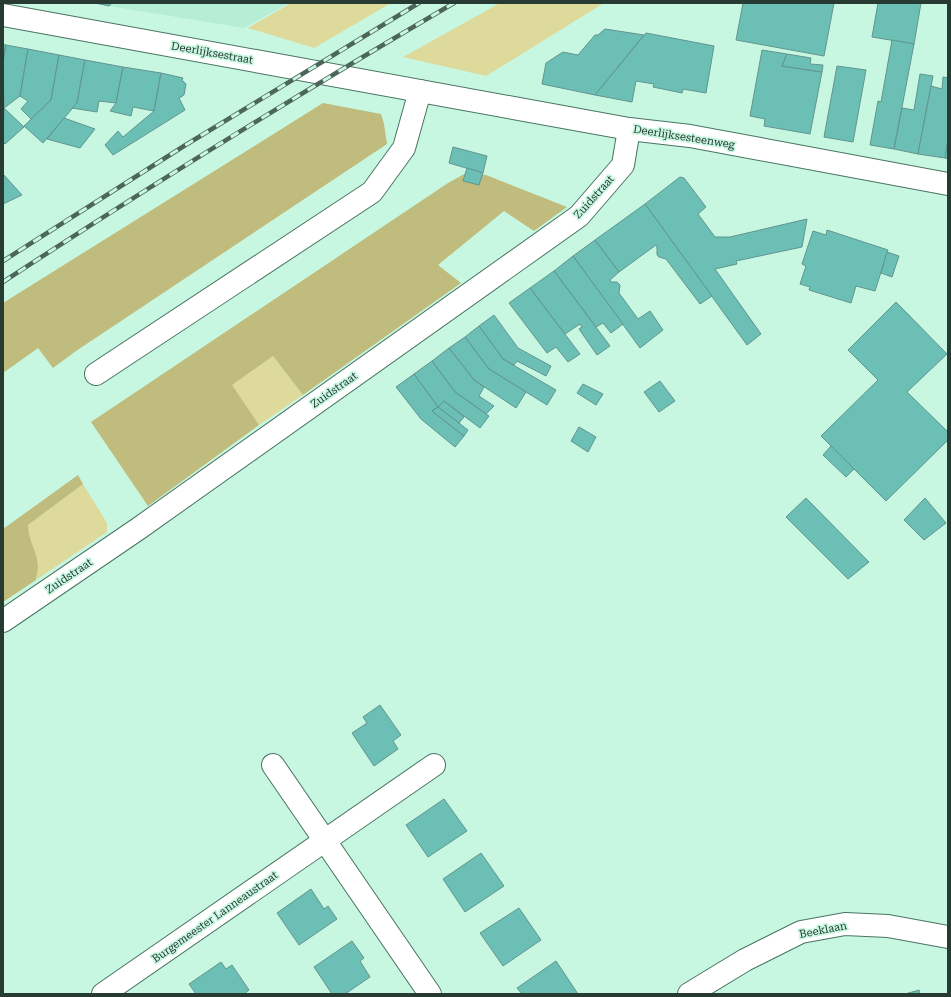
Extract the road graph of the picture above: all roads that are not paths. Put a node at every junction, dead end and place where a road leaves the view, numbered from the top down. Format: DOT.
graph roads {
  1 [pos="3,15"];
  2 [pos="420,91"];
  3 [pos="629,129"];
  4 [pos="948,184"];
  5 [pos="96,374"];
  6 [pos="3,621"];
  7 [pos="273,765"];
  8 [pos="434,765"];
  9 [pos="325,841"];
  10 [pos="948,937"];
  11 [pos="104,994"];
  12 [pos="430,994"];
  13 [pos="689,994"];
  1 -- 2 [label="street, Deerlijksestraat"];
  2 -- 3 [label="street, Deerlijksesteenweg"];
  2 -- 5 [label="street"];
  3 -- 4 [label="street, Deerlijksesteenweg"];
  3 -- 6 [label="street, Zuidstraat"];
  7 -- 9 [label="street"];
  8 -- 9 [label="street, Burgemeester Lanneaustraat"];
  9 -- 11 [label="street, Burgemeester Lanneaustraat"];
  9 -- 12 [label="street"];
  10 -- 13 [label="street, Beeklaan"];
}
